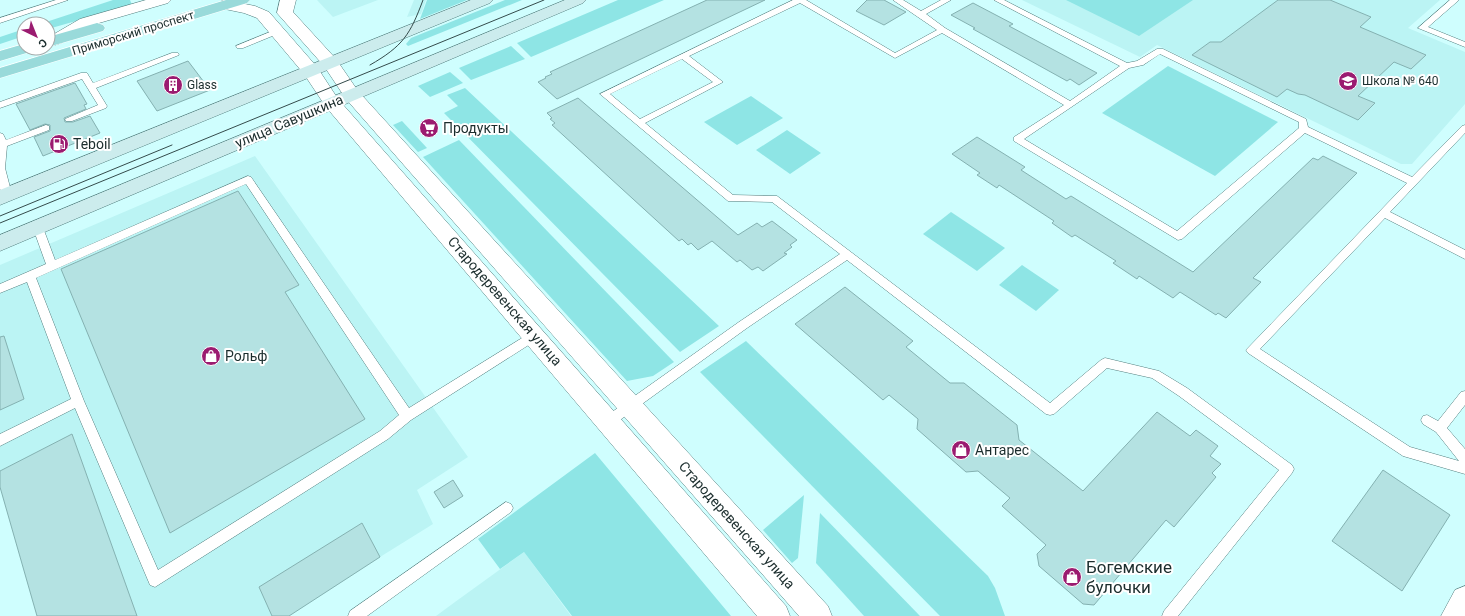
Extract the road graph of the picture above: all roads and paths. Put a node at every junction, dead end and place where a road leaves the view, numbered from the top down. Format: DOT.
graph roads {
  1 [pos="64,0"];
  2 [pos="163,0"];
  3 [pos="192,0"];
  4 [pos="242,0"];
  5 [pos="288,0"];
  6 [pos="485,0"];
  7 [pos="578,0"];
  8 [pos="800,0"];
  9 [pos="897,0"];
  10 [pos="947,0"];
  11 [pos="998,0"];
  12 [pos="1455,0"];
  13 [pos="224,5"];
  14 [pos="921,14"];
  15 [pos="0,21"];
  16 [pos="942,30"];
  17 [pos="278,32"];
  18 [pos="56,38"];
  19 [pos="56,40"];
  20 [pos="1465,45"];
  21 [pos="240,46"];
  22 [pos="16,51"];
  23 [pos="175,55"];
  24 [pos="0,56"];
  25 [pos="683,56"];
  26 [pos="330,63"];
  27 [pos="25,65"];
  28 [pos="1126,66"];
  29 [pos="311,71"];
  30 [pos="0,73"];
  31 [pos="0,79"];
  32 [pos="91,87"];
  33 [pos="352,95"];
  34 [pos="332,103"];
  35 [pos="0,105"];
  36 [pos="1070,105"];
  37 [pos="69,119"];
  38 [pos="639,123"];
  39 [pos="46,128"];
  40 [pos="1465,128"];
  41 [pos="1304,129"];
  42 [pos="2,140"];
  43 [pos="1414,182"];
  44 [pos="3,196"];
  45 [pos="1384,213"];
  46 [pos="38,228"];
  47 [pos="0,243"];
  48 [pos="848,254"];
  49 [pos="1465,255"];
  50 [pos="52,266"];
  51 [pos="30,276"];
  52 [pos="0,289"];
  53 [pos="534,336"];
  54 [pos="1465,396"];
  55 [pos="78,400"];
  56 [pos="619,414"];
  57 [pos="407,416"];
  58 [pos="1427,420"];
  59 [pos="1440,428"];
  60 [pos="0,440"];
  61 [pos="1465,458"];
  62 [pos="1465,468"];
  63 [pos="506,508"];
  64 [pos="1465,600"];
  65 [pos="355,616"];
  66 [pos="776,616"];
  67 [pos="818,616"];
  68 [pos="1169,616"];
  69 [pos="1455,616"];
  1 -- 15 [label="lane"];
  2 -- 18 [label="street"];
  3 -- 19 [label="main road, Приморский проспект"];
  4 -- 13 [label="main road, Приморский проспект"];
  5 -- 26 [label="street, Стародеревенская улица"];
  6 -- 26 [label="main road"];
  7 -- 33 [label="main road, улица Савушкина"];
  8 -- 16 [label="lane"];
  8 -- 25 [label="lane"];
  9 -- 14 [label="lane"];
  10 -- 14 [label="lane"];
  11 -- 28 [label="lane"];
  12 -- 20 [label="lane"];
  13 -- 17 [label="street, Стародеревенская улица"];
  13 -- 27 [label="main road, Приморский проспект"];
  14 -- 16 [label="lane"];
  16 -- 36 [label="lane"];
  17 -- 21 [label="lane"];
  17 -- 29 [label="street, Стародеревенская улица"];
  22 -- 24 [label="main road"];
  23 -- 32 [label="lane"];
  25 -- 38 [label="lane"];
  25 -- 38 [label="lane"];
  26 -- 29 [label="main road"];
  26 -- 33 [label="street, Стародеревенская улица"];
  27 -- 30 [label="main road, Приморский проспект"];
  27 -- 31 [label="lane"];
  28 -- 36 [label="lane"];
  28 -- 41 [label="lane"];
  29 -- 34 [label="street, Стародеревенская улица"];
  29 -- 44 [label="main road"];
  32 -- 35 [label="lane"];
  32 -- 37 [label="lane"];
  33 -- 34 [label="main road, улица Савушкина"];
  33 -- 56 [label="street, Стародеревенская улица"];
  34 -- 46 [label="main road, улица Савушкина"];
  34 -- 53 [label="street, Стародеревенская улица"];
  36 -- 41 [label="lane"];
  38 -- 48 [label="lane"];
  39 -- 42 [label="lane"];
  40 -- 43 [label="lane"];
  41 -- 43 [label="lane"];
  42 -- 44 [label="lane"];
  43 -- 45 [label="lane"];
  45 -- 49 [label="lane"];
  45 -- 62 [label="lane"];
  46 -- 47 [label="main road, улица Савушкина"];
  46 -- 50 [label="lane"];
  48 -- 56 [label="lane"];
  48 -- 68 [label="lane"];
  50 -- 51 [label="lane"];
  50 -- 57 [label="lane"];
  51 -- 52 [label="lane"];
  51 -- 55 [label="lane"];
  53 -- 56 [label="street, Стародеревенская улица"];
  53 -- 57 [label="lane"];
  54 -- 59 [label="lane"];
  55 -- 57 [label="lane"];
  55 -- 60 [label="lane"];
  56 -- 66 [label="street, Стародеревенская улица"];
  56 -- 67 [label="street, Стародеревенская улица"];
  58 -- 59 [label="lane"];
  59 -- 61 [label="lane"];
  63 -- 65 [label="lane"];
  64 -- 69 [label="street"];
}
